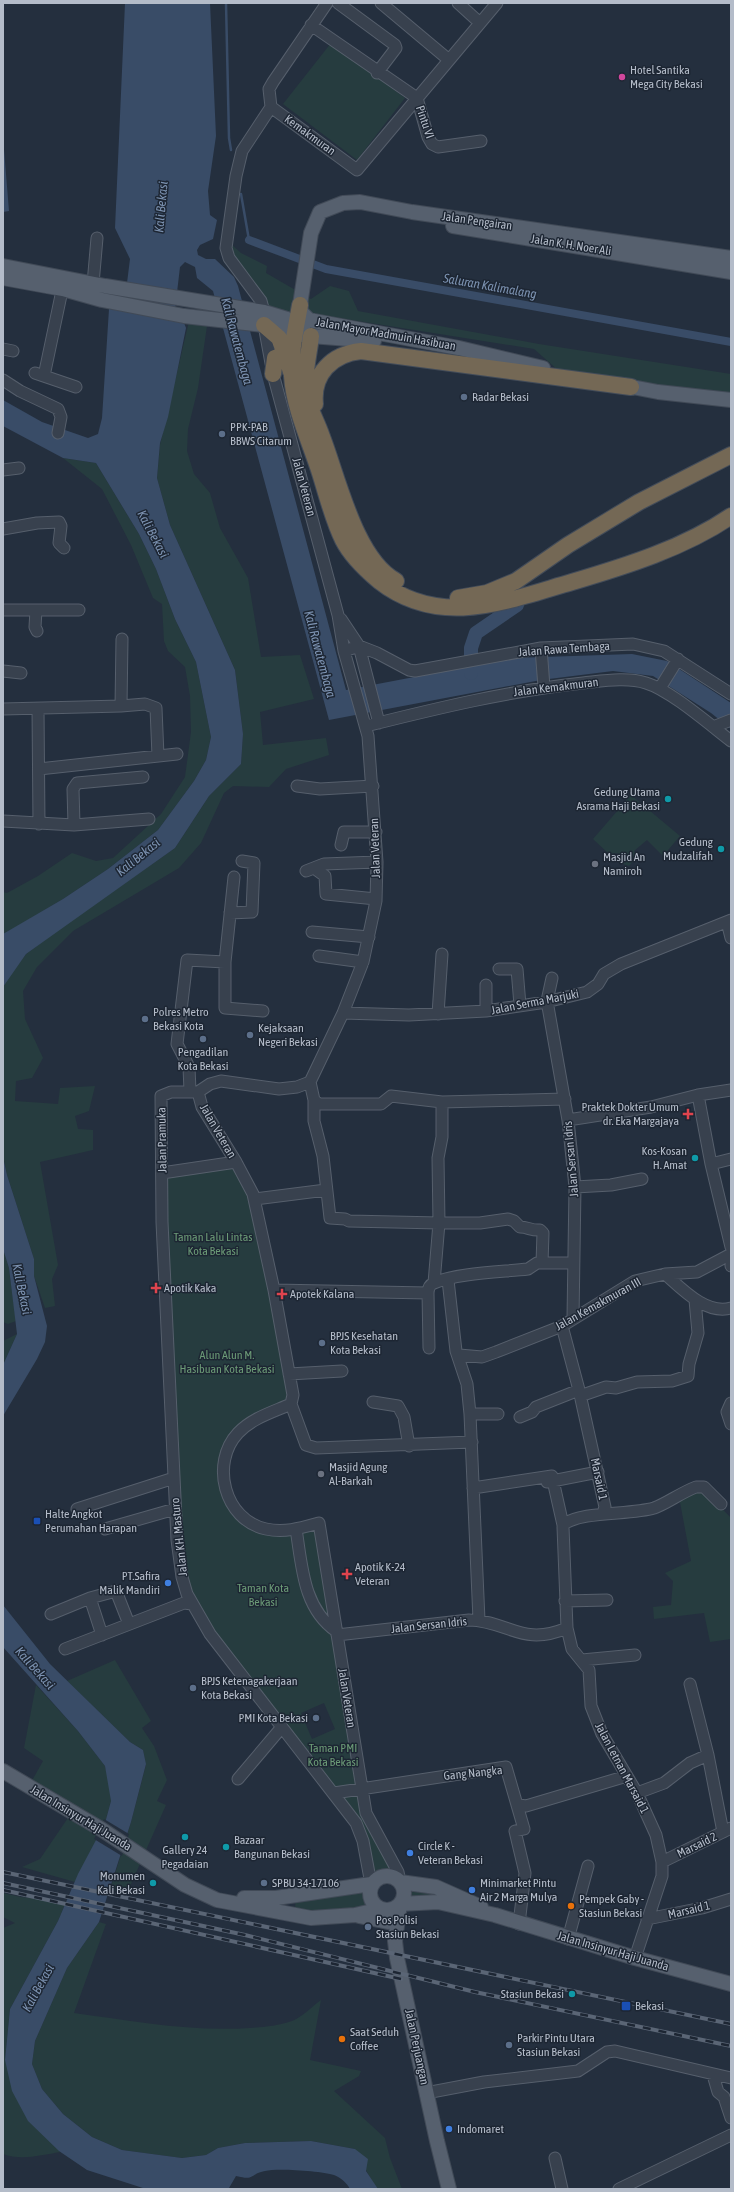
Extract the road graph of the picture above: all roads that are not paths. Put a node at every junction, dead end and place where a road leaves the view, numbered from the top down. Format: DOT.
graph roads {
  1 [pos="327,3"];
  2 [pos="338,3"];
  3 [pos="380,3"];
  4 [pos="458,3"];
  5 [pos="497,3"];
  6 [pos="480,23"];
  7 [pos="311,25"];
  8 [pos="449,60"];
  9 [pos="377,73"];
  10 [pos="417,98"];
  11 [pos="271,106"];
  12 [pos="481,141"];
  13 [pos="412,212"];
  14 [pos="97,238"];
  15 [pos="731,258"];
  16 [pos="3,266"];
  17 [pos="731,272"];
  18 [pos="3,278"];
  19 [pos="64,284"];
  20 [pos="99,285"];
  21 [pos="300,304"];
  22 [pos="258,317"];
  23 [pos="293,326"];
  24 [pos="311,336"];
  25 [pos="287,359"];
  26 [pos="524,365"];
  27 [pos="273,374"];
  28 [pos="292,376"];
  29 [pos="3,380"];
  30 [pos="76,387"];
  31 [pos="631,387"];
  32 [pos="731,400"];
  33 [pos="58,433"];
  34 [pos="322,435"];
  35 [pos="731,455"];
  36 [pos="19,468"];
  37 [pos="3,470"];
  38 [pos="731,516"];
  39 [pos="3,529"];
  40 [pos="64,548"];
  41 [pos="3,610"];
  42 [pos="36,610"];
  43 [pos="80,610"];
  44 [pos="338,615"];
  45 [pos="37,631"];
  46 [pos="122,639"];
  47 [pos="541,650"];
  48 [pos="360,651"];
  49 [pos="345,655"];
  50 [pos="677,661"];
  51 [pos="3,671"];
  52 [pos="21,672"];
  53 [pos="661,685"];
  54 [pos="544,686"];
  55 [pos="731,694"];
  56 [pos="121,706"];
  57 [pos="3,709"];
  58 [pos="38,709"];
  59 [pos="378,717"];
  60 [pos="722,723"];
  61 [pos="367,731"];
  62 [pos="731,741"];
  63 [pos="176,754"];
  64 [pos="158,756"];
  65 [pos="71,765"];
  66 [pos="39,769"];
  67 [pos="143,777"];
  68 [pos="373,784"];
  69 [pos="74,785"];
  70 [pos="297,786"];
  71 [pos="149,819"];
  72 [pos="3,820"];
  73 [pos="39,824"];
  74 [pos="74,825"];
  75 [pos="376,832"];
  76 [pos="342,845"];
  77 [pos="242,860"];
  78 [pos="377,862"];
  79 [pos="234,877"];
  80 [pos="376,899"];
  81 [pos="230,913"];
  82 [pos="729,921"];
  83 [pos="312,932"];
  84 [pos="369,938"];
  85 [pos="731,938"];
  86 [pos="442,954"];
  87 [pos="319,956"];
  88 [pos="225,962"];
  89 [pos="363,962"];
  90 [pos="498,969"];
  91 [pos="552,978"];
  92 [pos="486,985"];
  93 [pos="547,1001"];
  94 [pos="520,1005"];
  95 [pos="262,1011"];
  96 [pos="486,1011"];
  97 [pos="343,1013"];
  98 [pos="438,1014"];
  99 [pos="310,1082"];
  100 [pos="731,1090"];
  101 [pos="194,1091"];
  102 [pos="698,1095"];
  103 [pos="565,1099"];
  104 [pos="314,1100"];
  105 [pos="442,1102"];
  106 [pos="568,1120"];
  107 [pos="731,1160"];
  108 [pos="236,1162"];
  109 [pos="711,1164"];
  110 [pos="162,1173"];
  111 [pos="642,1179"];
  112 [pos="575,1187"];
  113 [pos="326,1190"];
  114 [pos="255,1199"];
  115 [pos="162,1222"];
  116 [pos="438,1223"];
  117 [pos="731,1247"];
  118 [pos="731,1254"];
  119 [pos="542,1263"];
  120 [pos="574,1263"];
  121 [pos="665,1274"];
  122 [pos="448,1280"];
  123 [pos="434,1283"];
  124 [pos="274,1290"];
  125 [pos="428,1293"];
  126 [pos="695,1300"];
  127 [pos="731,1308"];
  128 [pos="573,1319"];
  129 [pos="562,1326"];
  130 [pos="429,1348"];
  131 [pos="459,1355"];
  132 [pos="342,1371"];
  133 [pos="289,1374"];
  134 [pos="580,1393"];
  135 [pos="373,1402"];
  136 [pos="731,1403"];
  137 [pos="291,1404"];
  138 [pos="470,1414"];
  139 [pos="498,1414"];
  140 [pos="520,1417"];
  141 [pos="731,1424"];
  142 [pos="472,1442"];
  143 [pos="409,1446"];
  144 [pos="598,1472"];
  145 [pos="174,1478"];
  146 [pos="549,1482"];
  147 [pos="473,1488"];
  148 [pos="721,1504"];
  149 [pos="77,1508"];
  150 [pos="175,1509"];
  151 [pos="603,1513"];
  152 [pos="563,1525"];
  153 [pos="105,1529"];
  154 [pos="296,1529"];
  155 [pos="90,1598"];
  156 [pos="607,1600"];
  157 [pos="565,1601"];
  158 [pos="192,1604"];
  159 [pos="51,1614"];
  160 [pos="478,1620"];
  161 [pos="130,1624"];
  162 [pos="567,1628"];
  163 [pos="336,1633"];
  164 [pos="102,1635"];
  165 [pos="65,1649"];
  166 [pos="635,1655"];
  167 [pos="582,1660"];
  168 [pos="690,1684"];
  169 [pos="282,1728"];
  170 [pos="708,1754"];
  171 [pos="3,1771"];
  172 [pos="627,1776"];
  173 [pos="238,1779"];
  174 [pos="362,1789"];
  175 [pos="334,1793"];
  176 [pos="637,1793"];
  177 [pos="519,1805"];
  178 [pos="727,1830"];
  179 [pos="378,1836"];
  180 [pos="363,1842"];
  181 [pos="662,1862"];
  182 [pos="158,1866"];
  183 [pos="588,1866"];
  184 [pos="400,1882"];
  185 [pos="372,1884"];
  186 [pos="299,1894"];
  187 [pos="731,1899"];
  188 [pos="400,1904"];
  189 [pos="384,1914"];
  190 [pos="299,1915"];
  191 [pos="495,1915"];
  192 [pos="647,1919"];
  193 [pos="519,1924"];
  194 [pos="568,1939"];
  195 [pos="395,1941"];
  196 [pos="635,1958"];
  197 [pos="731,1984"];
  198 [pos="713,2075"];
  199 [pos="731,2078"];
  200 [pos="426,2093"];
  201 [pos="731,2118"];
  202 [pos="731,2135"];
  203 [pos="555,2158"];
  204 [pos="449,2189"];
  205 [pos="562,2189"];
  206 [pos="619,2189"];
  1 -- 7 [label="street"];
  2 -- 9 [label="street"];
  3 -- 8 [label="street"];
  4 -- 6 [label="street"];
  5 -- 6 [label="street, Kemakmuran"];
  6 -- 8 [label="street, Kemakmuran"];
  7 -- 9 [label="street"];
  7 -- 11 [label="street"];
  8 -- 10 [label="street, Kemakmuran"];
  9 -- 10 [label="street"];
  10 -- 11 [label="street, Kemakmuran"];
  10 -- 12 [label="street, Pintu VI"];
  11 -- 22 [label="street"];
  13 -- 15 [label="main road, Jalan Pengairan"];
  13 -- 17 [label="main road, Jalan K. H. Noer Ali"];
  13 -- 21 [label="main road, Jalan Pengairan"];
  14 -- 20 [label="street"];
  16 -- 19 [label="main road"];
  18 -- 19 [label="main road"];
  19 -- 20 [label="main road"];
  19 -- 22 [label="main road"];
  19 -- 30 [label="street"];
  20 -- 22 [label="main road"];
  21 -- 23 [label="highway"];
  21 -- 26 [label="main road, Jalan Mayor Madmuin Hasibuan"];
  22 -- 23 [label="main road"];
  22 -- 25 [label="highway"];
  22 -- 27 [label="street, Jalan Veteran"];
  23 -- 24 [label="main road"];
  23 -- 28 [label="highway"];
  24 -- 26 [label="main road, Jalan Mayor Madmuin Hasibuan"];
  24 -- 34 [label="highway"];
  25 -- 27 [label="highway"];
  25 -- 28 [label="highway"];
  26 -- 31 [label="main road, Jalan Mayor Madmuin Hasibuan"];
  27 -- 44 [label="street, Jalan Veteran"];
  28 -- 38 [label="highway"];
  29 -- 33 [label="street"];
  31 -- 32 [label="main road, Jalan Mayor Madmuin Hasibuan"];
  31 -- 34 [label="highway"];
  34 -- 35 [label="highway"];
  36 -- 37 [label="street"];
  39 -- 40 [label="street"];
  41 -- 42 [label="street"];
  42 -- 43 [label="street"];
  42 -- 45 [label="street"];
  44 -- 48 [label="street, Jalan Veteran"];
  44 -- 49 [label="street, Jalan Veteran"];
  46 -- 56 [label="street"];
  47 -- 48 [label="street, Jalan Rawa Tembaga"];
  47 -- 50 [label="street, Jalan Rawa Tembaga"];
  47 -- 54 [label="street"];
  48 -- 49 [label="street"];
  48 -- 59 [label="street, Jalan Veteran"];
  49 -- 61 [label="street, Jalan Veteran"];
  50 -- 53 [label="street"];
  50 -- 55 [label="street, Jalan Rawa Tembaga"];
  51 -- 52 [label="street"];
  53 -- 54 [label="street, Jalan Kemakmuran"];
  53 -- 60 [label="street, Jalan Kemakmuran"];
  54 -- 59 [label="street, Jalan Kemakmuran"];
  56 -- 58 [label="street"];
  56 -- 64 [label="street"];
  57 -- 58 [label="street"];
  58 -- 66 [label="street"];
  59 -- 61 [label="street, Jalan Kemakmuran"];
  60 -- 62 [label="street, Jalan Kemakmuran"];
  61 -- 68 [label="street, Jalan Veteran"];
  63 -- 64 [label="street"];
  64 -- 65 [label="street"];
  65 -- 66 [label="street"];
  65 -- 69 [label="street"];
  66 -- 73 [label="street"];
  67 -- 69 [label="street"];
  68 -- 70 [label="street"];
  68 -- 75 [label="street, Jalan Veteran"];
  69 -- 74 [label="street"];
  71 -- 74 [label="street"];
  72 -- 73 [label="street"];
  73 -- 74 [label="street"];
  75 -- 76 [label="street"];
  75 -- 78 [label="street, Jalan Veteran"];
  77 -- 81 [label="street"];
  78 -- 80 [label="street, Jalan Veteran"];
  78 -- 80 [label="street"];
  79 -- 81 [label="street"];
  80 -- 84 [label="street, Jalan Veteran"];
  81 -- 88 [label="street"];
  82 -- 85 [label="street"];
  82 -- 93 [label="street, Jalan Serma Marjuki"];
  83 -- 84 [label="street"];
  84 -- 89 [label="street, Jalan Veteran"];
  86 -- 98 [label="street"];
  87 -- 89 [label="street"];
  88 -- 95 [label="street"];
  88 -- 101 [label="street"];
  89 -- 97 [label="street, Jalan Veteran"];
  90 -- 94 [label="street"];
  91 -- 93 [label="street"];
  92 -- 96 [label="street"];
  93 -- 94 [label="street, Jalan Serma Marjuki"];
  93 -- 103 [label="street, Jalan Sersan Idris"];
  94 -- 96 [label="street, Jalan Serma Marjuki"];
  96 -- 98 [label="street, Jalan Serma Marjuki"];
  97 -- 98 [label="street, Jalan Serma Marjuki"];
  97 -- 99 [label="street, Jalan Veteran"];
  99 -- 101 [label="street, Jalan Veteran"];
  99 -- 104 [label="street"];
  100 -- 102 [label="street"];
  101 -- 108 [label="street, Jalan Veteran"];
  101 -- 110 [label="street, Jalan Pramuka"];
  102 -- 106 [label="street"];
  102 -- 109 [label="street"];
  103 -- 105 [label="street"];
  103 -- 106 [label="street, Jalan Sersan Idris"];
  104 -- 105 [label="street"];
  104 -- 113 [label="street"];
  105 -- 116 [label="street"];
  106 -- 112 [label="street, Jalan Sersan Idris"];
  107 -- 109 [label="street"];
  108 -- 110 [label="street"];
  108 -- 114 [label="street, Jalan Veteran"];
  109 -- 117 [label="street"];
  110 -- 115 [label="street, Jalan Pramuka"];
  111 -- 112 [label="street"];
  112 -- 120 [label="street, Jalan Sersan Idris"];
  113 -- 114 [label="street"];
  113 -- 116 [label="street"];
  114 -- 124 [label="street, Jalan Veteran"];
  115 -- 145 [label="street, Jalan KH. Masturo"];
  116 -- 119 [label="street"];
  116 -- 123 [label="street"];
  118 -- 121 [label="street, Jalan Kemakmuran III"];
  119 -- 120 [label="street"];
  119 -- 122 [label="street"];
  120 -- 128 [label="street, Jalan Sersan Idris"];
  121 -- 126 [label="street"];
  121 -- 128 [label="street, Jalan Kemakmuran III"];
  122 -- 123 [label="street"];
  122 -- 131 [label="street"];
  123 -- 125 [label="street"];
  124 -- 125 [label="street"];
  124 -- 133 [label="street, Jalan Veteran"];
  125 -- 130 [label="street"];
  126 -- 127 [label="street"];
  126 -- 134 [label="street"];
  128 -- 129 [label="street, Jalan Kemakmuran III"];
  129 -- 131 [label="street, Jalan Kemakmuran III"];
  129 -- 134 [label="street, Marsaid 1"];
  131 -- 138 [label="street"];
  132 -- 133 [label="street"];
  133 -- 137 [label="street, Jalan Veteran"];
  134 -- 140 [label="street"];
  134 -- 144 [label="street, Marsaid 1"];
  135 -- 143 [label="street"];
  136 -- 141 [label="street"];
  137 -- 143 [label="street"];
  137 -- 154 [label="street, Jalan Veteran"];
  138 -- 139 [label="street"];
  138 -- 142 [label="street"];
  142 -- 143 [label="street"];
  142 -- 147 [label="street"];
  144 -- 146 [label="street"];
  144 -- 151 [label="street, Marsaid 1"];
  145 -- 149 [label="street"];
  145 -- 150 [label="street, Jalan KH. Masturo"];
  146 -- 147 [label="street"];
  146 -- 152 [label="street"];
  147 -- 160 [label="street"];
  148 -- 151 [label="street"];
  150 -- 153 [label="street"];
  150 -- 158 [label="street, Jalan KH. Masturo"];
  151 -- 152 [label="street, Marsaid 1"];
  152 -- 157 [label="street"];
  154 -- 163 [label="street"];
  154 -- 163 [label="street, Jalan Veteran"];
  155 -- 159 [label="street"];
  155 -- 161 [label="street"];
  155 -- 164 [label="street"];
  156 -- 157 [label="street"];
  157 -- 162 [label="street"];
  158 -- 161 [label="street"];
  158 -- 169 [label="street, Jalan KH. Masturo"];
  160 -- 162 [label="street, Jalan Sersan Idris"];
  160 -- 163 [label="street, Jalan Sersan Idris"];
  161 -- 164 [label="street"];
  162 -- 167 [label="street, Jalan Letnan Marsaid 1"];
  163 -- 174 [label="street, Jalan Veteran"];
  164 -- 165 [label="street"];
  166 -- 167 [label="street"];
  167 -- 172 [label="street, Jalan Letnan Marsaid 1"];
  168 -- 170 [label="street"];
  169 -- 173 [label="street"];
  169 -- 175 [label="street, Jalan KH. Masturo"];
  170 -- 176 [label="street"];
  170 -- 178 [label="street"];
  171 -- 182 [label="main road, Jalan Insinyur Haji Juanda"];
  172 -- 176 [label="street, Jalan Letnan Marsaid 1"];
  172 -- 177 [label="street"];
  174 -- 175 [label="street"];
  174 -- 177 [label="street, Gang Nangka"];
  174 -- 179 [label="street, Jalan Veteran"];
  175 -- 180 [label="street, Jalan KH. Masturo"];
  176 -- 181 [label="street, Jalan Letnan Marsaid 1"];
  177 -- 193 [label="street"];
  178 -- 181 [label="street, Marsaid 2"];
  179 -- 180 [label="street"];
  179 -- 184 [label="street, Jalan Veteran"];
  180 -- 185 [label="street, Jalan KH. Masturo"];
  181 -- 192 [label="street, Jalan Letnan Marsaid 1"];
  182 -- 186 [label="main road, Jalan Insinyur Haji Juanda"];
  182 -- 190 [label="main road, Jalan Insinyur Haji Juanda"];
  183 -- 194 [label="street"];
  184 -- 185 [label="main road"];
  184 -- 188 [label="main road"];
  184 -- 191 [label="main road, Jalan Insinyur Haji Juanda"];
  185 -- 186 [label="main road, Jalan Insinyur Haji Juanda"];
  185 -- 189 [label="main road"];
  186 -- 190 [label="main road"];
  187 -- 192 [label="street, Marsaid 1"];
  188 -- 189 [label="main road"];
  188 -- 191 [label="main road, Jalan Insinyur Haji Juanda"];
  188 -- 195 [label="main road, Jalan Perjuangan"];
  189 -- 190 [label="main road, Jalan Insinyur Haji Juanda"];
  189 -- 195 [label="main road"];
  191 -- 193 [label="main road, Jalan Insinyur Haji Juanda"];
  192 -- 196 [label="street, Jalan Letnan Marsaid 1"];
  193 -- 194 [label="main road, Jalan Insinyur Haji Juanda"];
  194 -- 196 [label="main road, Jalan Insinyur Haji Juanda"];
  195 -- 200 [label="main road, Jalan Perjuangan"];
  196 -- 197 [label="main road, Jalan Insinyur Haji Juanda"];
  198 -- 199 [label="street"];
  198 -- 200 [label="street"];
  198 -- 201 [label="street"];
  200 -- 204 [label="main road, Jalan Perjuangan"];
  202 -- 206 [label="street"];
  203 -- 205 [label="street"];
}
